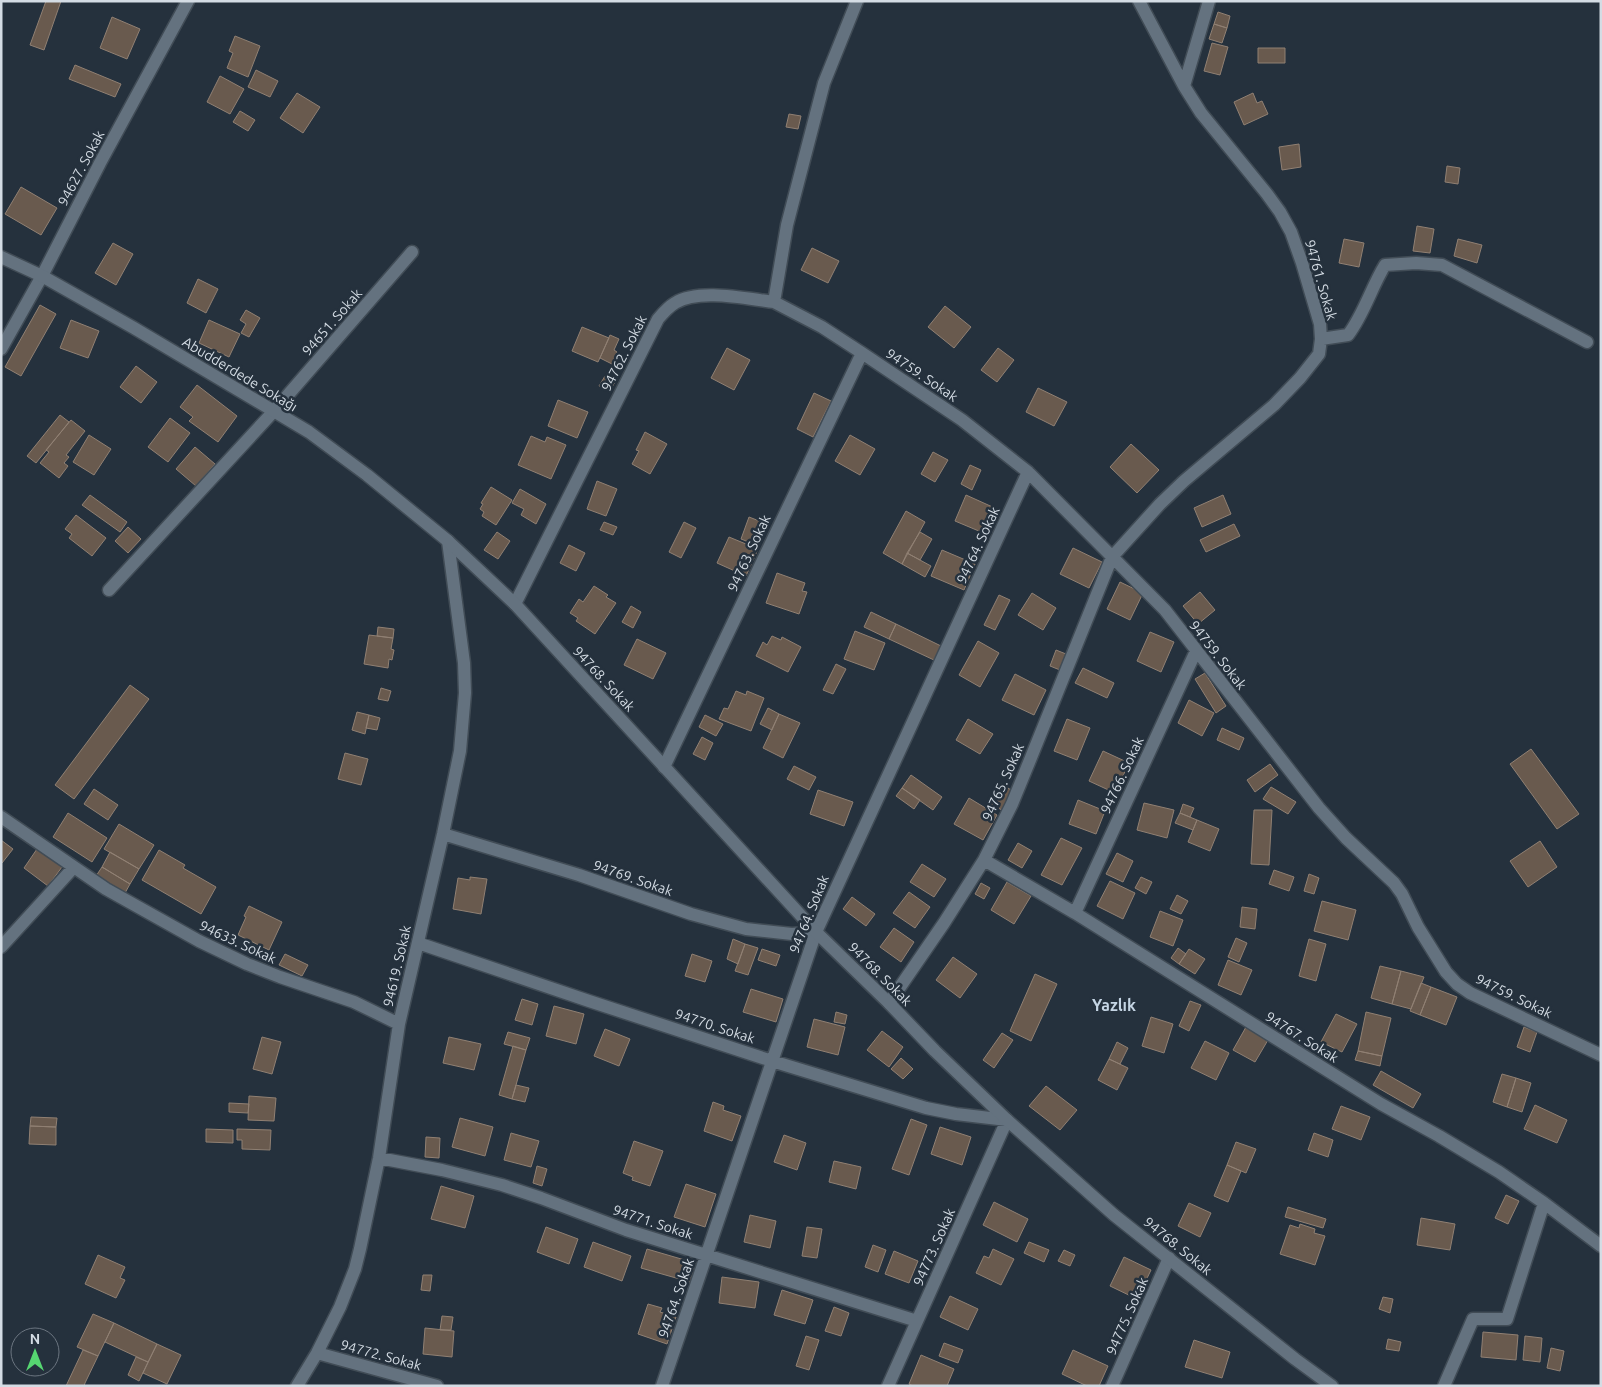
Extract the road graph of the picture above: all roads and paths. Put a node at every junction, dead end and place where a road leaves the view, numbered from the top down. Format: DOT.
graph roads {
  1 [pos="188,1"];
  2 [pos="857,1"];
  3 [pos="1139,1"];
  4 [pos="1209,1"];
  5 [pos="1184,86"];
  6 [pos="412,252"];
  7 [pos="1,257"];
  8 [pos="42,276"];
  9 [pos="774,302"];
  10 [pos="1321,339"];
  11 [pos="1587,342"];
  12 [pos="1,349"];
  13 [pos="862,353"];
  14 [pos="274,411"];
  15 [pos="1028,472"];
  16 [pos="448,540"];
  17 [pos="1112,557"];
  18 [pos="109,590"];
  19 [pos="515,604"];
  20 [pos="1196,651"];
  21 [pos="664,767"];
  22 [pos="1,817"];
  23 [pos="443,834"];
  24 [pos="984,860"];
  25 [pos="74,867"];
  26 [pos="1076,913"];
  27 [pos="816,932"];
  28 [pos="418,943"];
  29 [pos="1,947"];
  30 [pos="889,1003"];
  31 [pos="399,1024"];
  32 [pos="1601,1055"];
  33 [pos="772,1061"];
  34 [pos="1007,1120"];
  35 [pos="379,1158"];
  36 [pos="1544,1203"];
  37 [pos="1601,1246"];
  38 [pos="706,1254"];
  39 [pos="1169,1258"];
  40 [pos="917,1321"];
  41 [pos="317,1353"];
  42 [pos="298,1386"];
  43 [pos="437,1386"];
  44 [pos="662,1386"];
  45 [pos="888,1386"];
  46 [pos="1112,1386"];
  47 [pos="1332,1386"];
  48 [pos="1444,1386"];
  1 -- 8 [label="street, 94627. Sokak"];
  2 -- 9 [label="street"];
  3 -- 5 [label="street, 94761. Sokak"];
  4 -- 5 [label="street"];
  5 -- 10 [label="street, 94761. Sokak"];
  6 -- 14 [label="street, 94651. Sokak"];
  7 -- 8 [label="street, Abudderdede Sokağı"];
  8 -- 12 [label="street, 94627. Sokak"];
  8 -- 14 [label="street, Abudderdede Sokağı"];
  9 -- 13 [label="street, 94759. Sokak"];
  9 -- 19 [label="street, 94762. Sokak"];
  10 -- 11 [label="street"];
  10 -- 17 [label="street, 94761. Sokak"];
  13 -- 15 [label="street, 94759. Sokak"];
  13 -- 21 [label="street, 94763. Sokak"];
  14 -- 16 [label="street, Abudderdede Sokağı"];
  14 -- 18 [label="street, 94651. Sokak"];
  15 -- 17 [label="street, 94759. Sokak"];
  15 -- 27 [label="street, 94764. Sokak"];
  16 -- 19 [label="street, 94768. Sokak"];
  16 -- 23 [label="street, 94619. Sokak"];
  17 -- 20 [label="street, 94759. Sokak"];
  17 -- 24 [label="street, 94765. Sokak"];
  19 -- 21 [label="street, 94768. Sokak"];
  20 -- 26 [label="street, 94766. Sokak"];
  20 -- 32 [label="street, 94759. Sokak"];
  21 -- 27 [label="street, 94768. Sokak"];
  22 -- 25 [label="street, 94633. Sokak"];
  23 -- 27 [label="street, 94769. Sokak"];
  23 -- 28 [label="street, 94619. Sokak"];
  24 -- 26 [label="street, 94767. Sokak"];
  24 -- 30 [label="street, 94765. Sokak"];
  25 -- 29 [label="street"];
  25 -- 31 [label="street, 94633. Sokak"];
  26 -- 36 [label="street, 94767. Sokak"];
  27 -- 30 [label="street, 94768. Sokak"];
  27 -- 33 [label="street, 94764. Sokak"];
  28 -- 31 [label="street, 94619. Sokak"];
  28 -- 33 [label="street, 94770. Sokak"];
  30 -- 34 [label="street, 94768. Sokak"];
  31 -- 35 [label="street, 94619. Sokak"];
  33 -- 34 [label="street, 94770. Sokak"];
  33 -- 38 [label="street, 94764. Sokak"];
  34 -- 39 [label="street, 94768. Sokak"];
  34 -- 40 [label="street, 94773. Sokak"];
  35 -- 38 [label="street, 94771. Sokak"];
  35 -- 41 [label="street, 94619. Sokak"];
  36 -- 37 [label="street, 94767. Sokak"];
  36 -- 48 [label="street"];
  38 -- 40 [label="street, 94771. Sokak"];
  38 -- 44 [label="street, 94764. Sokak"];
  39 -- 46 [label="street, 94775. Sokak"];
  39 -- 47 [label="street, 94768. Sokak"];
  40 -- 45 [label="street, 94773. Sokak"];
  41 -- 42 [label="street, 94619. Sokak"];
  41 -- 43 [label="street, 94772. Sokak"];
}
